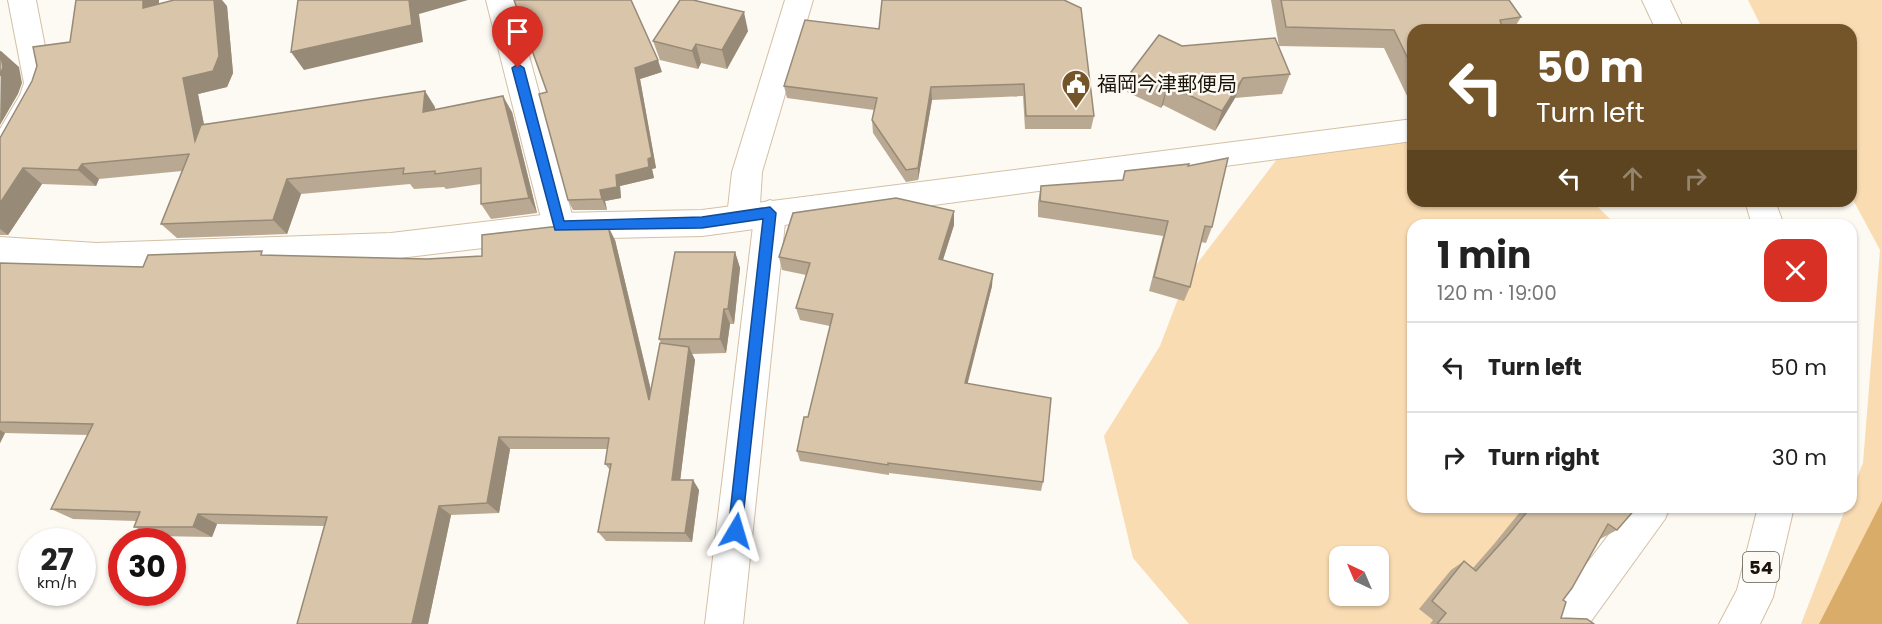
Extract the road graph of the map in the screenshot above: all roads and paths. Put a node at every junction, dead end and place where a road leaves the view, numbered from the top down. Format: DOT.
graph roads {
  1 [pos="22,0"];
  2 [pos="500,0"];
  3 [pos="799,0"];
  4 [pos="1656,0"];
  5 [pos="1667,24"];
  6 [pos="1407,131"];
  7 [pos="0,156"];
  8 [pos="757,215"];
  9 [pos="559,226"];
  10 [pos="0,250"];
  11 [pos="1648,513"];
  12 [pos="1775,513"];
  13 [pos="724,624"];
  14 [pos="1566,624"];
  15 [pos="1738,624"];
  1 -- 7 [label="street"];
  2 -- 9 [label="street"];
  3 -- 8 [label="street"];
  4 -- 5 [label="street"];
  6 -- 8 [label="street"];
  8 -- 9 [label="street"];
  8 -- 13 [label="street"];
  9 -- 10 [label="street"];
  11 -- 14 [label="street"];
  12 -- 15 [label="street, 54"];
}
